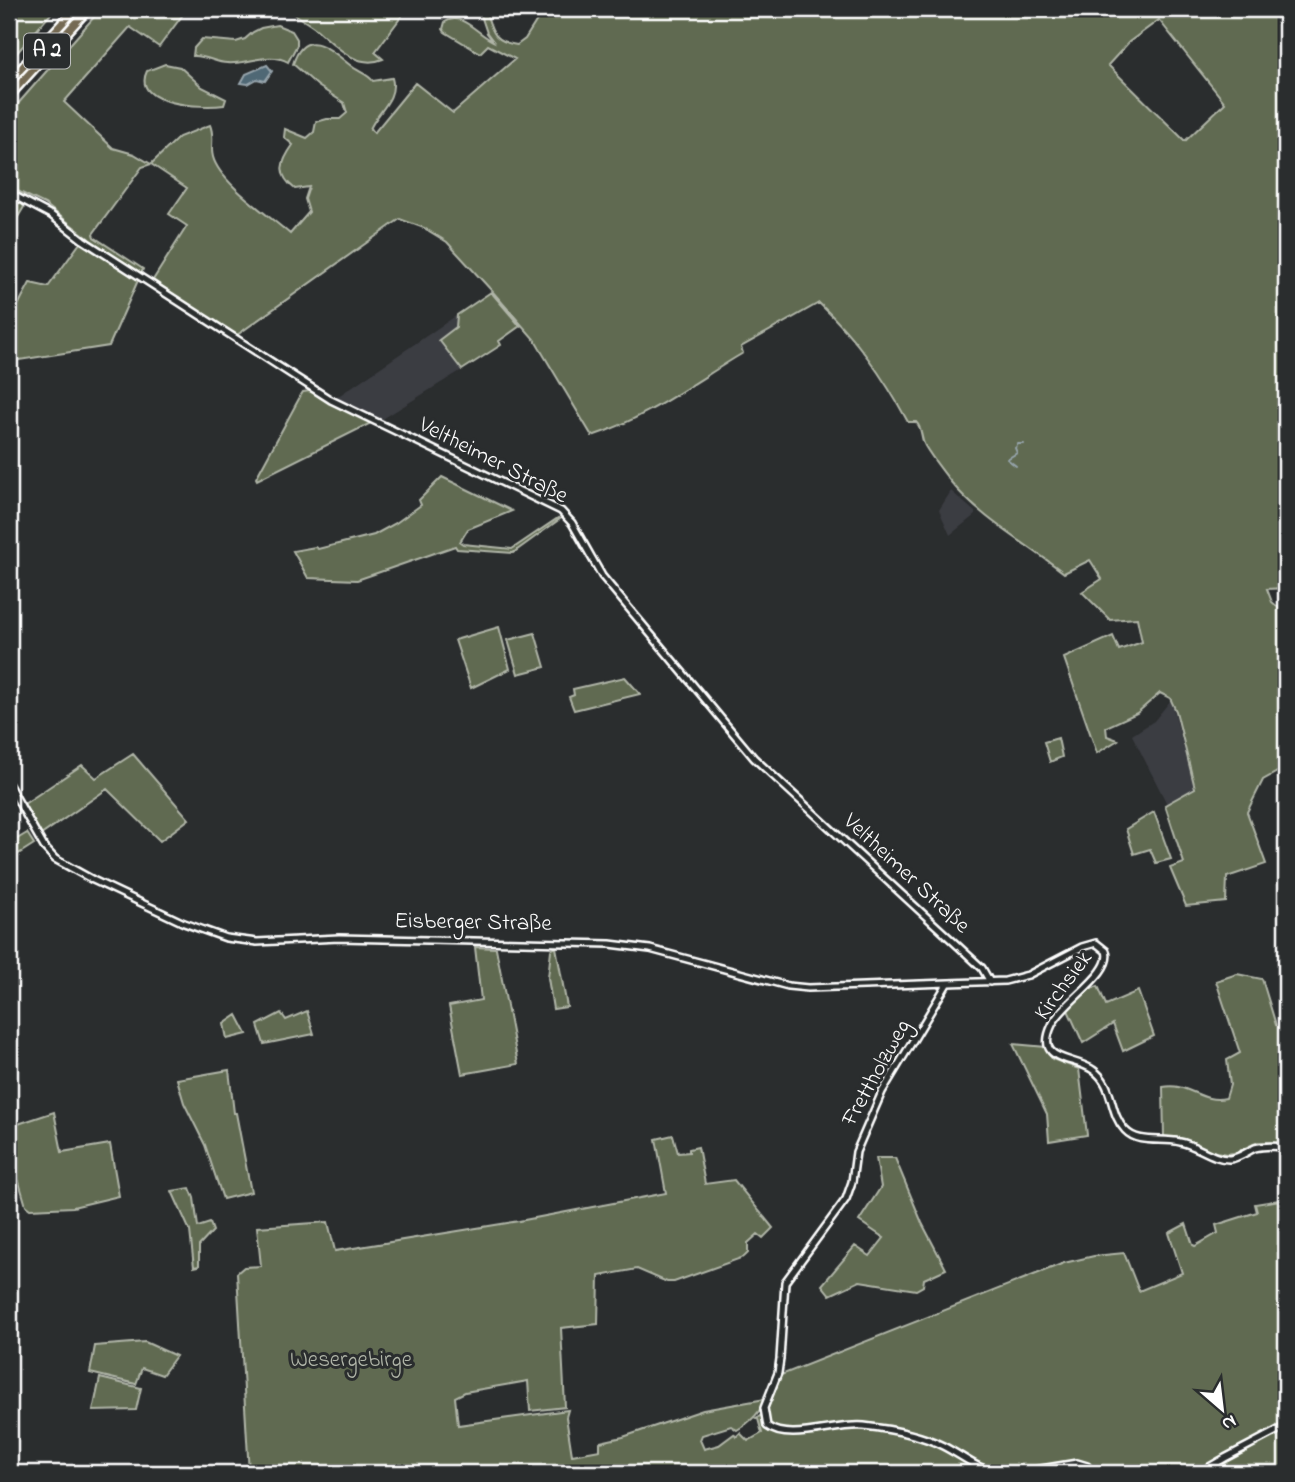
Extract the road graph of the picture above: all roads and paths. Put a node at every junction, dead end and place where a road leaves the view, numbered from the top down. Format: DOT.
graph roads {
  1 [pos="75,9"];
  2 [pos="88,9"];
  3 [pos="9,82"];
  4 [pos="9,96"];
  5 [pos="9,193"];
  6 [pos="9,785"];
  7 [pos="990,982"];
  8 [pos="947,984"];
  9 [pos="1286,1147"];
  10 [pos="1286,1426"];
  11 [pos="997,1473"];
  12 [pos="1017,1473"];
  13 [pos="1093,1473"];
  14 [pos="1199,1473"];
  1 -- 3 [label="highway, A 2"];
  2 -- 4 [label="highway, A 2"];
  5 -- 7 [label="main road, Veltheimer Straße"];
  6 -- 8 [label="main road, Eisberger Straße"];
  7 -- 8 [label="main road, Eisberger Straße"];
  7 -- 9 [label="main road, Kirchsiek"];
  8 -- 11 [label="main road, Frettholzweg"];
  10 -- 14 [label="main road"];
  12 -- 13 [label="main road"];
}
